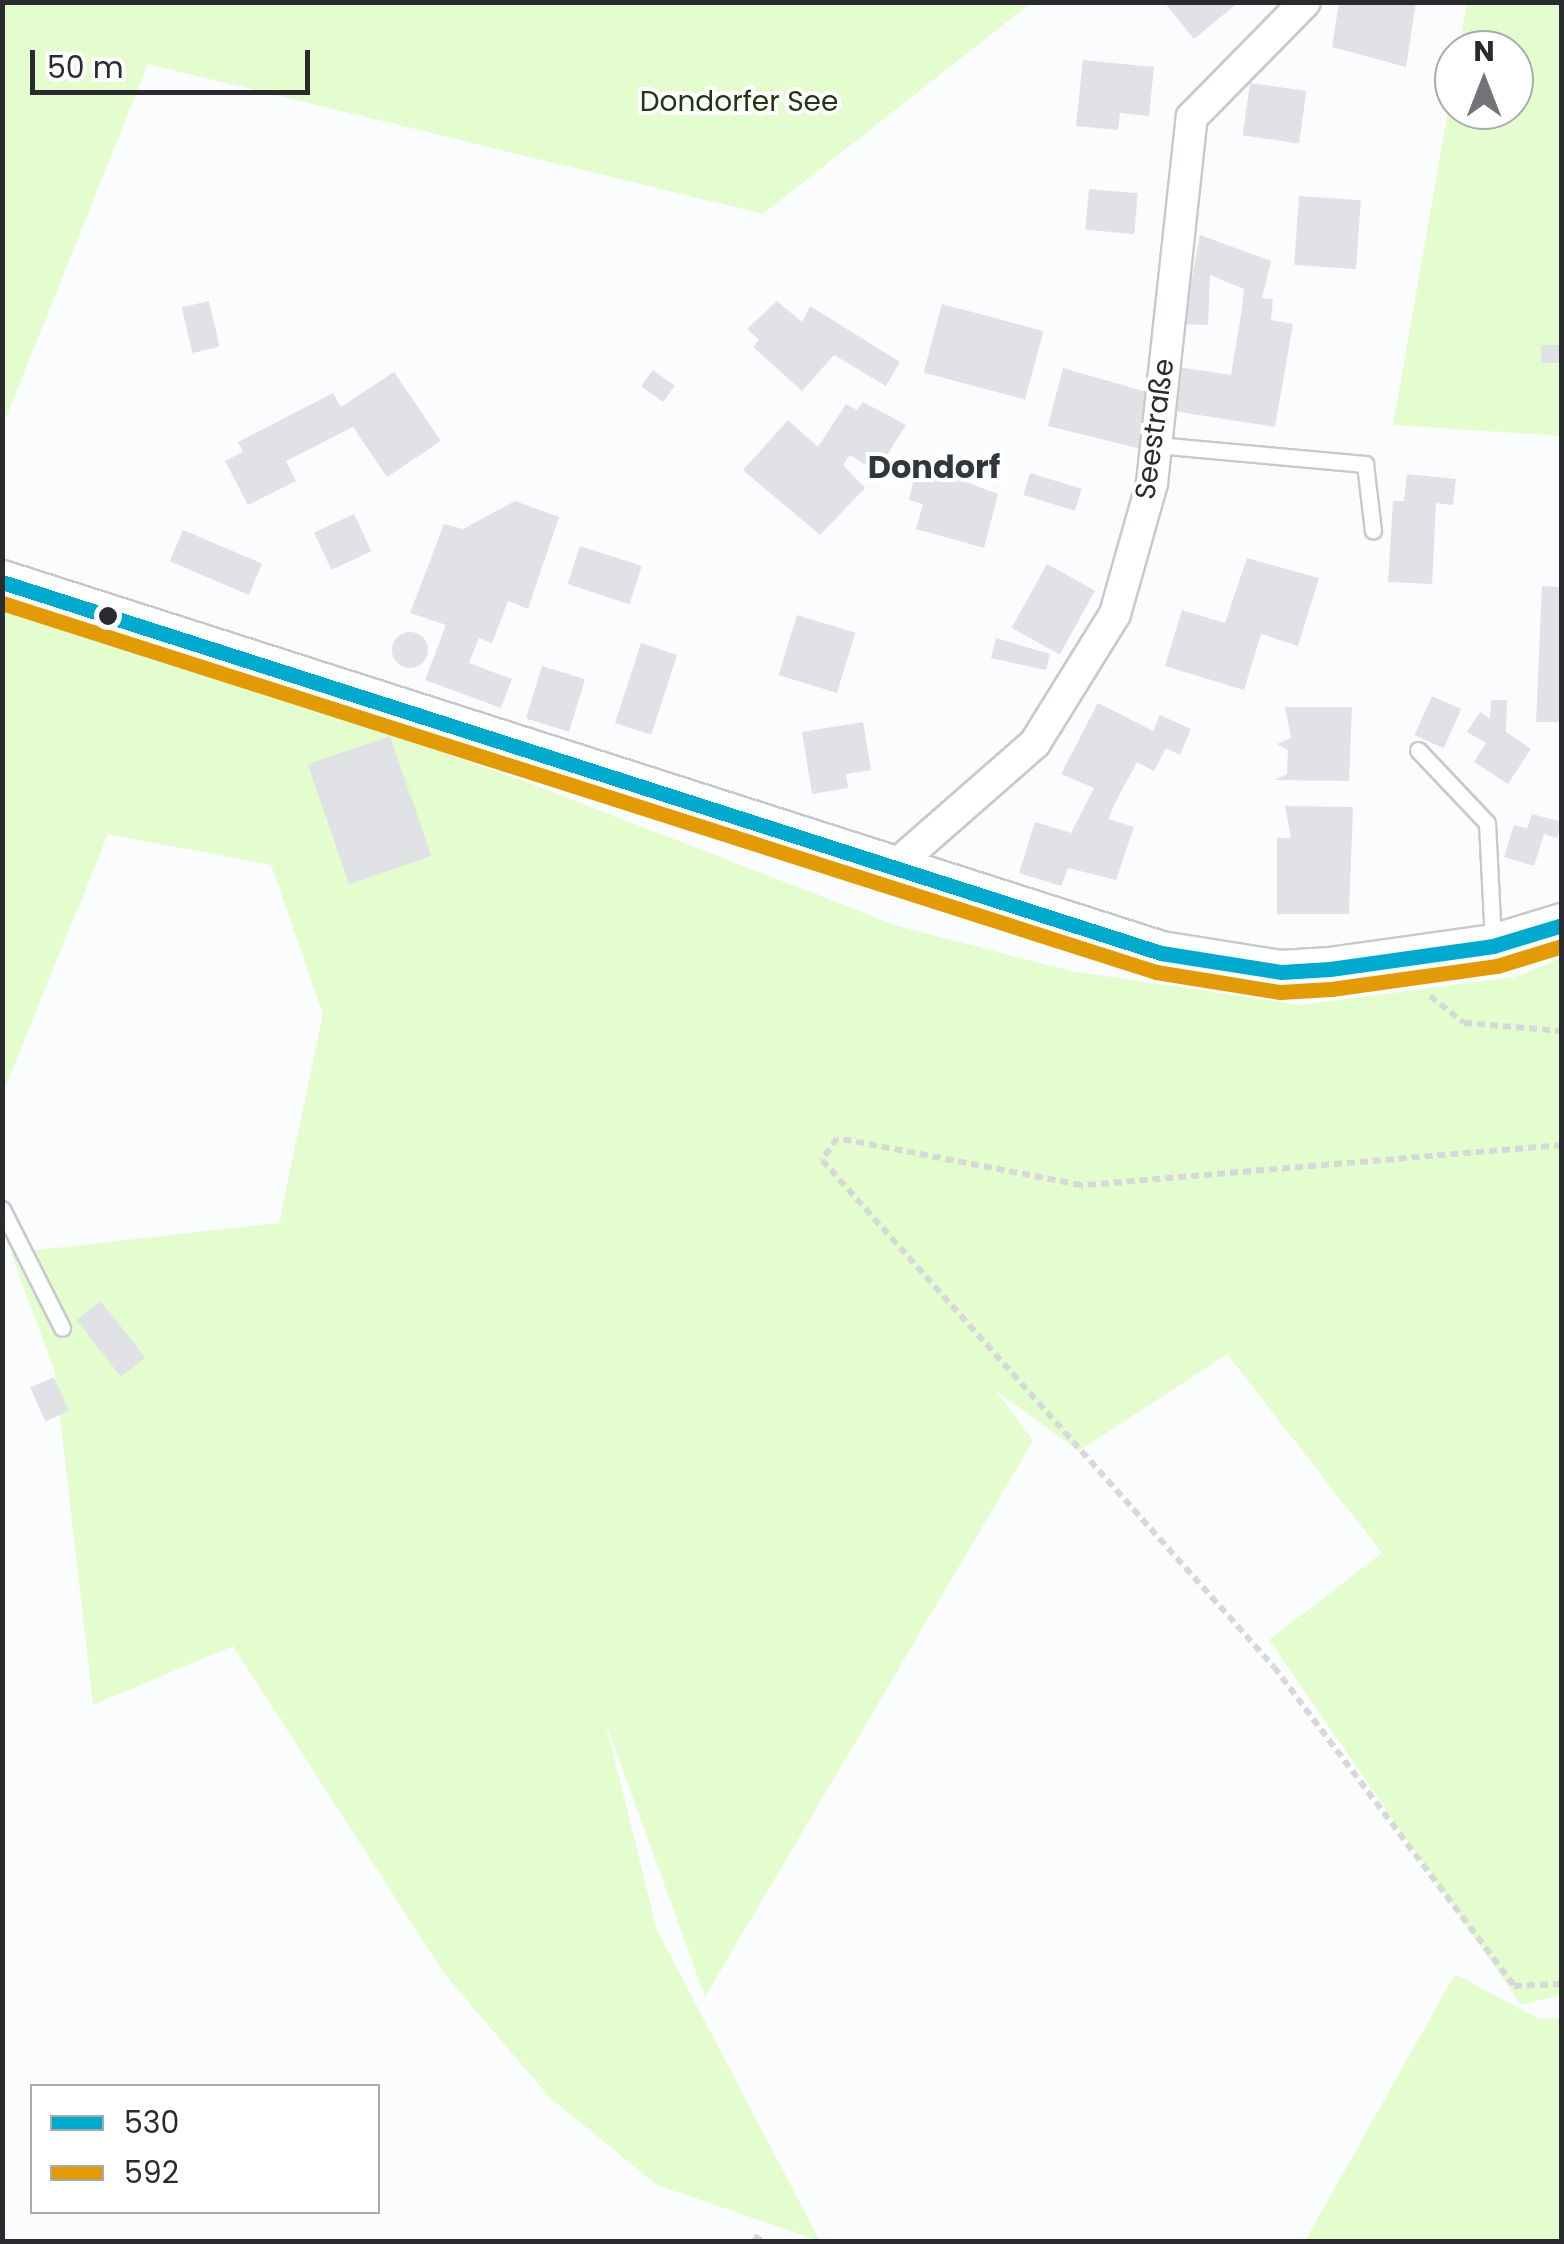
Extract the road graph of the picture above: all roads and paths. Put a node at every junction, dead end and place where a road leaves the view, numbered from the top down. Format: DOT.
graph roads {
  1 [pos="1305,2"];
  2 [pos="1156,445"];
  3 [pos="1372,531"];
  4 [pos="2,582"];
  5 [pos="1418,750"];
  6 [pos="889,871"];
  7 [pos="1562,925"];
  8 [pos="1493,946"];
  9 [pos="1389,964"];
  10 [pos="1562,1032"];
  11 [pos="1562,1145"];
  12 [pos="2,1209"];
  13 [pos="62,1328"];
  14 [pos="1562,1984"];
  15 [pos="754,2236"];
  16 [pos="764,2242"];
  1 -- 2 [label="street, Seestraße"];
  2 -- 3 [label="lane"];
  2 -- 6 [label="street, Seestraße"];
  4 -- 6 [label="main road"];
  5 -- 8 [label="lane"];
  6 -- 9 [label="main road"];
  7 -- 8 [label="main road"];
  8 -- 9 [label="main road"];
  9 -- 10 [label="path"];
  11 -- 14 [label="path"];
  12 -- 13 [label="lane"];
  15 -- 16 [label="path"];
}
